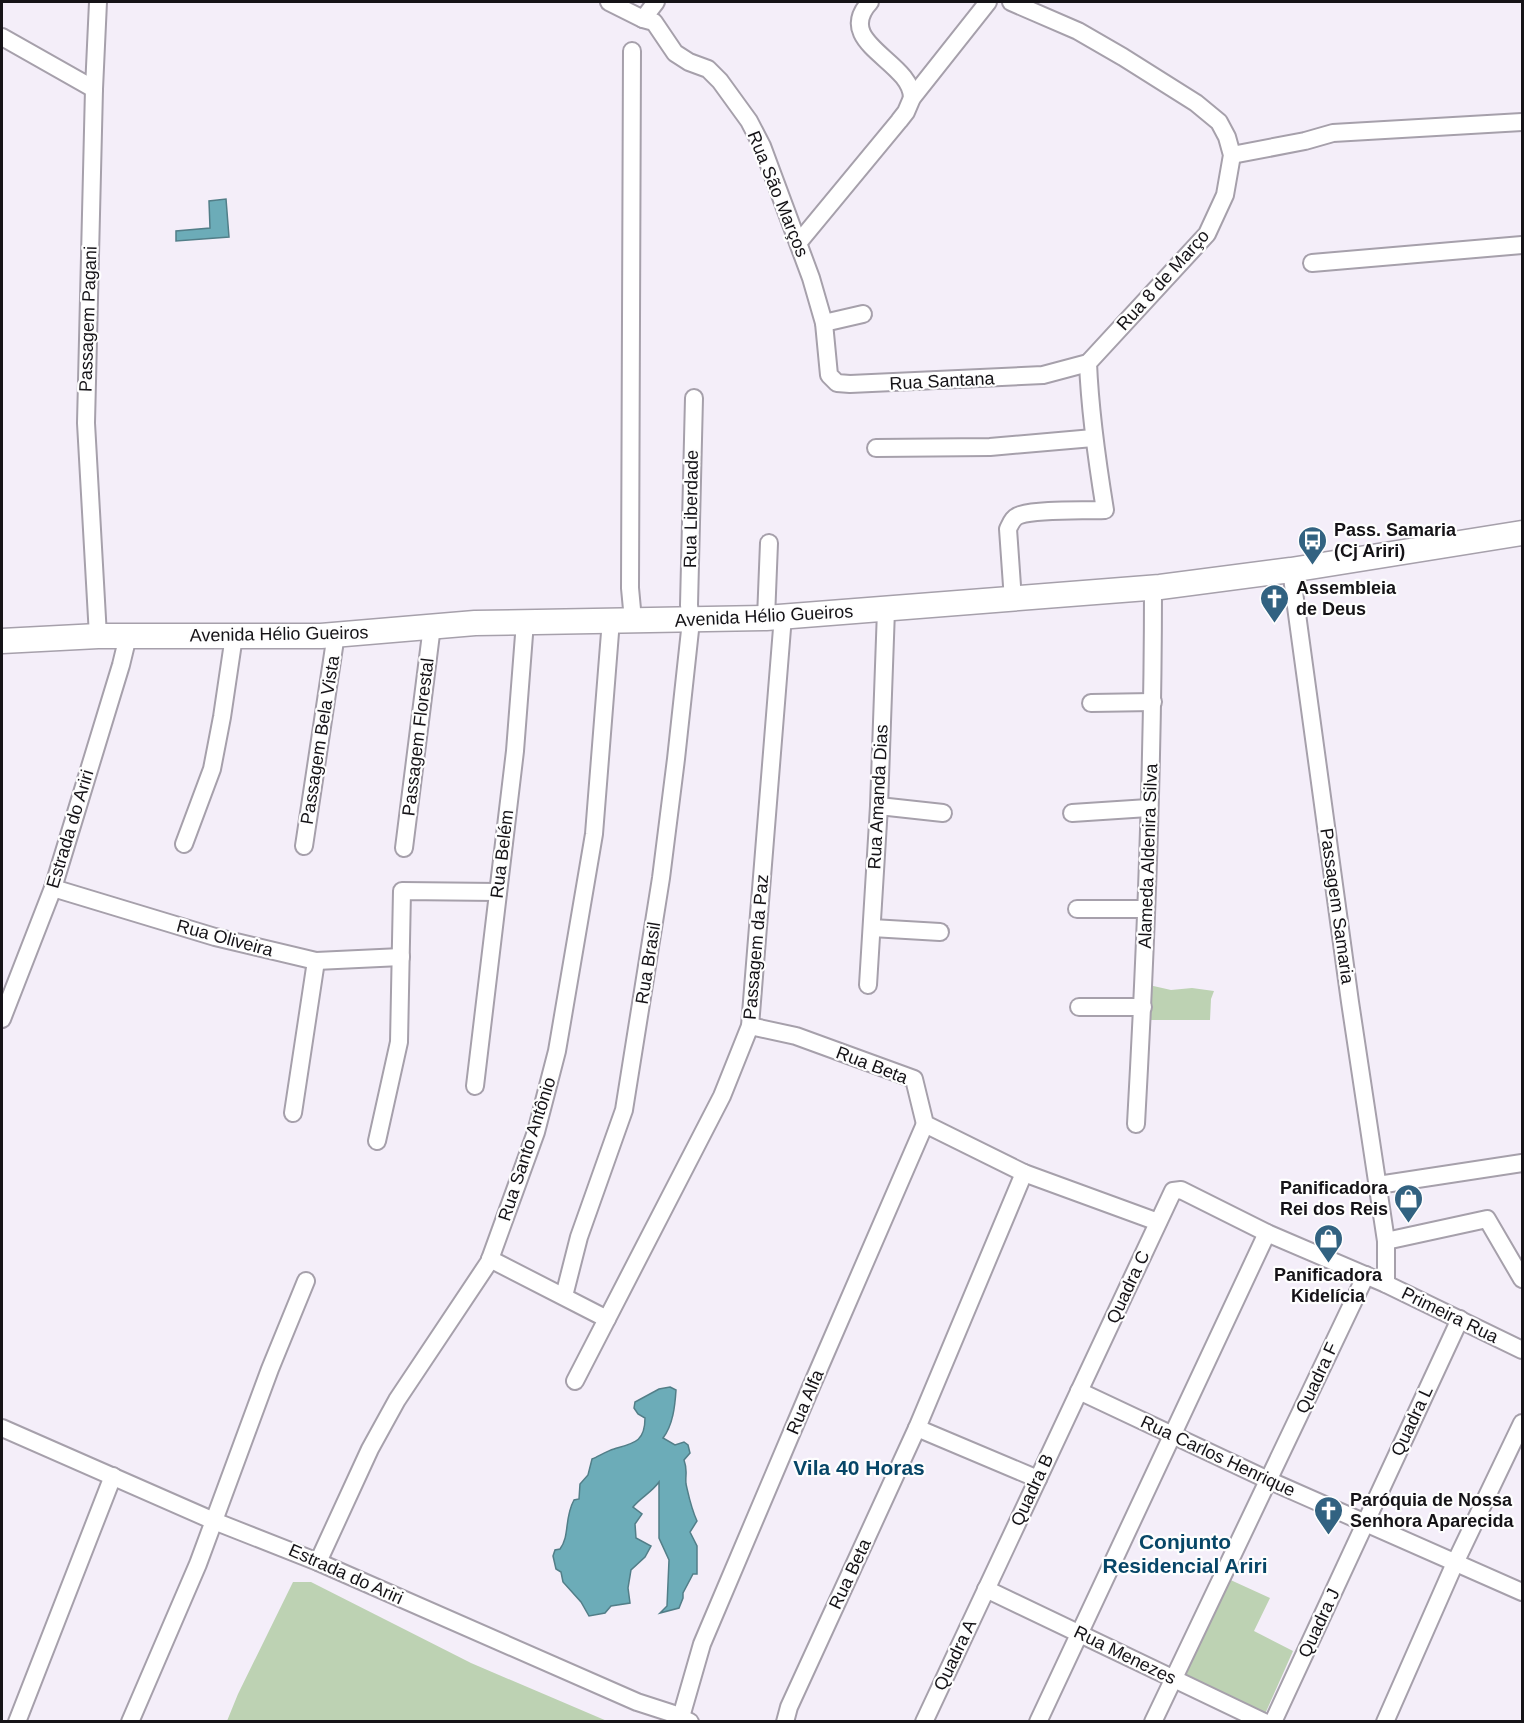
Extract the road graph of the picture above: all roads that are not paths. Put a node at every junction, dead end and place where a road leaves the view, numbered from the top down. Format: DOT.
graph roads {
  1 [pos="99,2"];
  2 [pos="609,2"];
  3 [pos="656,2"];
  4 [pos="870,2"];
  5 [pos="988,2"];
  6 [pos="1011,2"];
  7 [pos="643,19"];
  8 [pos="2,37"];
  9 [pos="632,51"];
  10 [pos="94,90"];
  11 [pos="912,98"];
  12 [pos="1522,122"];
  13 [pos="1232,155"];
  14 [pos="799,242"];
  15 [pos="1522,245"];
  16 [pos="1312,263"];
  17 [pos="863,314"];
  18 [pos="824,323"];
  19 [pos="825,343"];
  20 [pos="1088,363"];
  21 [pos="694,398"];
  22 [pos="1093,438"];
  23 [pos="876,447"];
  24 [pos="1522,533"];
  25 [pos="769,543"];
  26 [pos="1291,570"];
  27 [pos="1153,588"];
  28 [pos="1013,600"];
  29 [pos="886,609"];
  30 [pos="774,617"];
  31 [pos="622,620"];
  32 [pos="691,621"];
  33 [pos="525,622"];
  34 [pos="432,626"];
  35 [pos="336,634"];
  36 [pos="98,636"];
  37 [pos="128,636"];
  38 [pos="234,636"];
  39 [pos="2,641"];
  40 [pos="1153,702"];
  41 [pos="1091,703"];
  42 [pos="879,806"];
  43 [pos="1148,808"];
  44 [pos="943,813"];
  45 [pos="1071,813"];
  46 [pos="184,844"];
  47 [pos="304,846"];
  48 [pos="404,848"];
  49 [pos="53,888"];
  50 [pos="498,891"];
  51 [pos="1077,909"];
  52 [pos="1146,909"];
  53 [pos="872,928"];
  54 [pos="940,932"];
  55 [pos="401,957"];
  56 [pos="315,961"];
  57 [pos="868,985"];
  58 [pos="1079,1007"];
  59 [pos="1143,1007"];
  60 [pos="2,1019"];
  61 [pos="750,1026"];
  62 [pos="475,1086"];
  63 [pos="293,1113"];
  64 [pos="925,1124"];
  65 [pos="1136,1124"];
  66 [pos="377,1141"];
  67 [pos="1522,1164"];
  68 [pos="1024,1173"];
  69 [pos="1378,1185"];
  70 [pos="1181,1190"];
  71 [pos="1158,1222"];
  72 [pos="1267,1233"];
  73 [pos="1386,1241"];
  74 [pos="490,1259"];
  75 [pos="1366,1275"];
  76 [pos="1522,1279"];
  77 [pos="306,1281"];
  78 [pos="1386,1284"];
  79 [pos="564,1296"];
  80 [pos="607,1319"];
  81 [pos="1460,1319"];
  82 [pos="1522,1350"];
  83 [pos="575,1381"];
  84 [pos="1079,1391"];
  85 [pos="1522,1424"];
  86 [pos="2,1428"];
  87 [pos="917,1428"];
  88 [pos="1172,1435"];
  89 [pos="113,1476"];
  90 [pos="1038,1479"];
  91 [pos="1268,1480"];
  92 [pos="214,1521"];
  93 [pos="1365,1523"];
  94 [pos="318,1562"];
  95 [pos="1455,1563"];
  96 [pos="986,1589"];
  97 [pos="1522,1592"];
  98 [pos="1079,1633"];
  99 [pos="1173,1678"];
  100 [pos="685,1719"];
  101 [pos="17,1722"];
  102 [pos="130,1722"];
  103 [pos="785,1722"];
  104 [pos="924,1722"];
  105 [pos="1038,1722"];
  106 [pos="1153,1722"];
  107 [pos="1264,1722"];
  108 [pos="1273,1722"];
  109 [pos="1385,1722"];
  1 -- 10 [label="street, Passagem Pagani"];
  2 -- 7 [label="street"];
  3 -- 7 [label="street"];
  4 -- 11 [label="street"];
  5 -- 11 [label="street"];
  6 -- 13 [label="street"];
  7 -- 14 [label="street, Rua São Marços"];
  8 -- 10 [label="street"];
  9 -- 31 [label="street, Rua Santo Antônio"];
  10 -- 36 [label="street, Passagem Pagani"];
  11 -- 14 [label="street"];
  12 -- 13 [label="street"];
  13 -- 20 [label="street, Rua 8 de Março"];
  14 -- 18 [label="street, Rua São Marços"];
  15 -- 16 [label="street"];
  17 -- 18 [label="street"];
  18 -- 19 [label="street, Rua São Marços"];
  19 -- 20 [label="street, Rua Santana"];
  20 -- 22 [label="street"];
  21 -- 32 [label="street, Rua Liberdade"];
  22 -- 23 [label="street"];
  22 -- 28 [label="street"];
  24 -- 26 [label="main road, Avenida Hélio Gueiros"];
  25 -- 30 [label="street, Passagem da Paz"];
  26 -- 27 [label="main road, Avenida Hélio Gueiros"];
  26 -- 69 [label="street, Passagem Samaria"];
  27 -- 28 [label="main road, Avenida Hélio Gueiros"];
  27 -- 40 [label="street, Alameda Aldenira Silva"];
  28 -- 29 [label="main road, Avenida Hélio Gueiros"];
  29 -- 30 [label="main road, Avenida Hélio Gueiros"];
  29 -- 42 [label="street, Rua Amanda Dias"];
  30 -- 32 [label="main road, Avenida Hélio Gueiros"];
  30 -- 61 [label="street, Passagem da Paz"];
  31 -- 32 [label="main road, Avenida Hélio Gueiros"];
  31 -- 33 [label="main road, Avenida Hélio Gueiros"];
  31 -- 74 [label="street, Rua Santo Antônio"];
  32 -- 79 [label="street, Rua Brasil"];
  33 -- 34 [label="main road, Avenida Hélio Gueiros"];
  33 -- 50 [label="street, Rua Belém"];
  34 -- 35 [label="main road, Avenida Hélio Gueiros"];
  34 -- 48 [label="street, Passagem Florestal"];
  35 -- 38 [label="main road, Avenida Hélio Gueiros"];
  35 -- 47 [label="street, Passagem Bela Vista"];
  36 -- 37 [label="main road, Avenida Hélio Gueiros"];
  36 -- 39 [label="main road, Avenida Hélio Gueiros"];
  37 -- 38 [label="main road, Avenida Hélio Gueiros"];
  37 -- 49 [label="street, Estrada do Ariri"];
  38 -- 46 [label="street"];
  40 -- 41 [label="street"];
  40 -- 43 [label="street, Alameda Aldenira Silva"];
  42 -- 44 [label="street"];
  42 -- 53 [label="street, Rua Amanda Dias"];
  43 -- 45 [label="street"];
  43 -- 52 [label="street, Alameda Aldenira Silva"];
  49 -- 56 [label="street, Rua Oliveira"];
  49 -- 60 [label="street, Estrada do Ariri"];
  50 -- 55 [label="street"];
  50 -- 62 [label="street, Rua Belém"];
  51 -- 52 [label="street"];
  52 -- 59 [label="street, Alameda Aldenira Silva"];
  53 -- 54 [label="street"];
  53 -- 57 [label="street, Rua Amanda Dias"];
  55 -- 56 [label="street, Rua Oliveira"];
  55 -- 66 [label="street"];
  56 -- 63 [label="street"];
  58 -- 59 [label="street"];
  59 -- 65 [label="street, Alameda Aldenira Silva"];
  61 -- 64 [label="street, Rua Beta"];
  61 -- 80 [label="street, Passagem da Paz"];
  64 -- 68 [label="street"];
  64 -- 100 [label="street, Rua Alfa"];
  67 -- 69 [label="street"];
  68 -- 71 [label="street"];
  68 -- 87 [label="street, Rua Beta"];
  69 -- 73 [label="street, Passagem Samaria"];
  70 -- 71 [label="street, Quadra C"];
  70 -- 72 [label="street, Primeira Rua"];
  71 -- 84 [label="street, Quadra C"];
  72 -- 75 [label="street, Primeira Rua"];
  72 -- 88 [label="street"];
  73 -- 76 [label="street"];
  73 -- 78 [label="street, Passagem Samaria"];
  74 -- 79 [label="street"];
  74 -- 94 [label="street, Rua Santo Antônio"];
  75 -- 78 [label="street, Primeira Rua"];
  75 -- 91 [label="street, Quadra F"];
  77 -- 92 [label="street"];
  78 -- 81 [label="street, Primeira Rua"];
  79 -- 80 [label="street"];
  80 -- 83 [label="street, Passagem da Paz"];
  81 -- 82 [label="street, Primeira Rua"];
  81 -- 93 [label="street, Quadra L"];
  84 -- 88 [label="street, Rua Carlos Henrique"];
  84 -- 90 [label="street, Quadra B"];
  85 -- 95 [label="street"];
  86 -- 89 [label="street, Estrada do Ariri"];
  87 -- 90 [label="street"];
  87 -- 103 [label="street, Rua Beta"];
  88 -- 91 [label="street, Rua Carlos Henrique"];
  88 -- 98 [label="street"];
  89 -- 92 [label="street, Estrada do Ariri"];
  89 -- 101 [label="street"];
  90 -- 96 [label="street, Quadra B"];
  91 -- 93 [label="street, Rua Carlos Henrique"];
  91 -- 99 [label="street, Quadra F"];
  92 -- 94 [label="street, Estrada do Ariri"];
  92 -- 102 [label="street"];
  93 -- 95 [label="street, Rua Carlos Henrique"];
  93 -- 108 [label="street, Quadra J"];
  94 -- 100 [label="street, Estrada do Ariri"];
  95 -- 97 [label="street, Rua Carlos Henrique"];
  95 -- 109 [label="street"];
  96 -- 98 [label="street, Rua Menezes"];
  96 -- 104 [label="street, Quadra A"];
  98 -- 99 [label="street, Rua Menezes"];
  98 -- 105 [label="street"];
  99 -- 106 [label="street, Quadra F"];
  99 -- 107 [label="street, Rua Menezes"];
}
